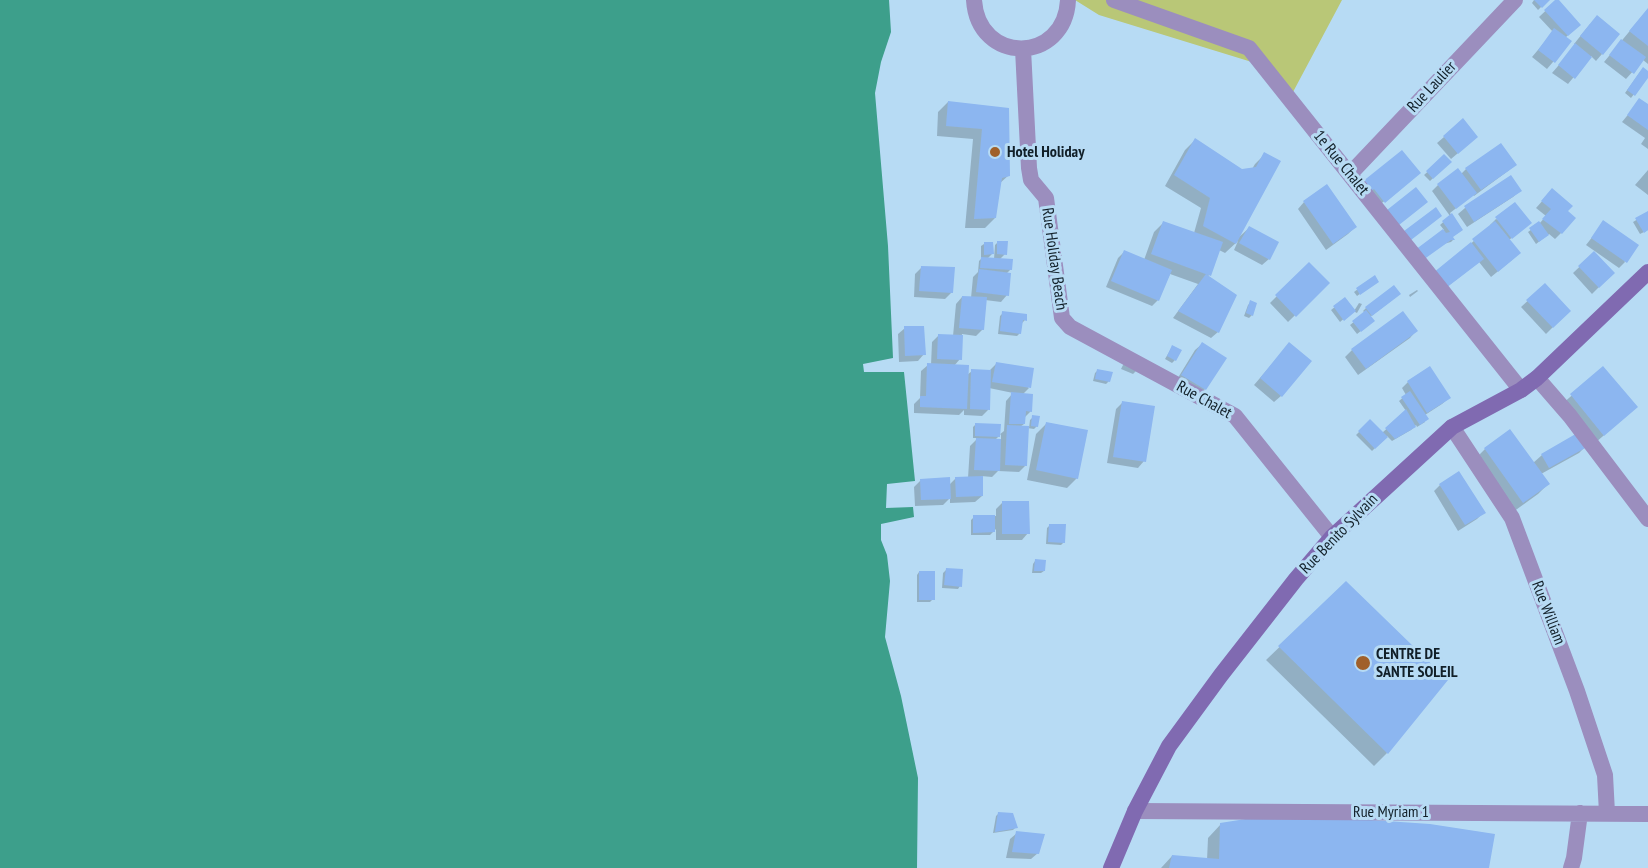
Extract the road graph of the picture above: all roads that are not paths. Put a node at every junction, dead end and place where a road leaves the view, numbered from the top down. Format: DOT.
graph roads {
  1 [pos="974,0"];
  2 [pos="1068,0"];
  3 [pos="1114,0"];
  4 [pos="1515,0"];
  5 [pos="1023,49"];
  6 [pos="1350,174"];
  7 [pos="1648,272"];
  8 [pos="1070,327"];
  9 [pos="1537,378"];
  10 [pos="1521,390"];
  11 [pos="1452,427"];
  12 [pos="1648,519"];
  13 [pos="1332,537"];
  14 [pos="1135,811"];
  15 [pos="1580,813"];
  16 [pos="1607,813"];
  17 [pos="1648,814"];
  18 [pos="1111,868"];
  19 [pos="1571,868"];
  1 -- 5 [label="street"];
  2 -- 5 [label="street"];
  3 -- 6 [label="street, 1e Rue Chalet"];
  4 -- 6 [label="street, Rue Laulier"];
  5 -- 8 [label="street, Rue Holiday Beach"];
  6 -- 10 [label="street, 1e Rue Chalet"];
  7 -- 9 [label="main road, Rue Benito Sylvain"];
  8 -- 13 [label="street, Rue Chalet"];
  9 -- 10 [label="main road, Rue Benito Sylvain"];
  9 -- 12 [label="street"];
  10 -- 11 [label="main road, Rue Benito Sylvain"];
  11 -- 13 [label="main road, Rue Benito Sylvain"];
  11 -- 16 [label="street, Rue William"];
  13 -- 14 [label="main road, Rue Benito Sylvain"];
  14 -- 15 [label="street, Rue Myriam 1"];
  14 -- 18 [label="main road, Rue Benito Sylvain"];
  15 -- 16 [label="street, Rue Myriam 1"];
  15 -- 19 [label="street"];
  16 -- 17 [label="street, Rue Myriam 1"];
}
